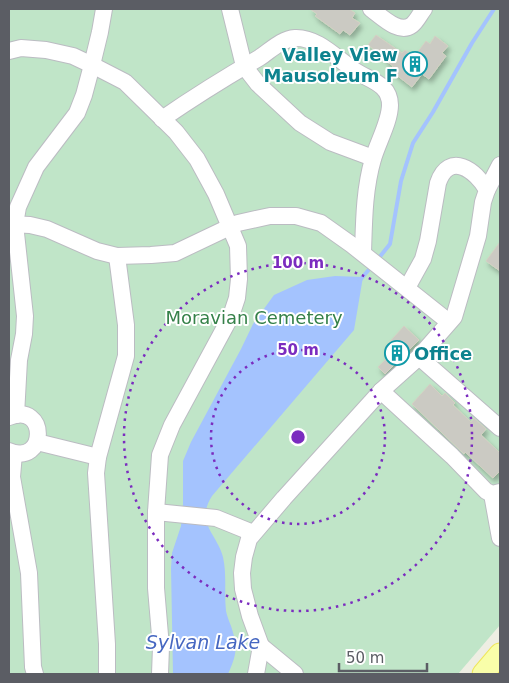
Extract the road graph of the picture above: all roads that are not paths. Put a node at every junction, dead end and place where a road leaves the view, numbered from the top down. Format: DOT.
graph roads {
  1 [pos="104,9"];
  2 [pos="230,9"];
  3 [pos="371,9"];
  4 [pos="424,9"];
  5 [pos="9,51"];
  6 [pos="92,65"];
  7 [pos="244,66"];
  8 [pos="162,119"];
  9 [pos="373,158"];
  10 [pos="500,165"];
  11 [pos="487,190"];
  12 [pos="12,224"];
  13 [pos="231,227"];
  14 [pos="366,255"];
  15 [pos="117,256"];
  16 [pos="407,288"];
  17 [pos="449,322"];
  18 [pos="419,356"];
  19 [pos="381,391"];
  20 [pos="12,416"];
  21 [pos="500,428"];
  22 [pos="37,442"];
  23 [pos="12,452"];
  24 [pos="98,457"];
  25 [pos="496,493"];
  26 [pos="156,512"];
  27 [pos="253,533"];
  28 [pos="15,535"];
  29 [pos="500,538"];
  30 [pos="261,646"];
  31 [pos="500,654"];
  32 [pos="486,673"];
  33 [pos="35,674"];
  34 [pos="107,674"];
  35 [pos="160,674"];
  36 [pos="256,674"];
  37 [pos="295,674"];
  1 -- 6 [label="lane"];
  2 -- 7 [label="lane"];
  3 -- 4 [label="lane"];
  5 -- 6 [label="lane"];
  6 -- 8 [label="lane"];
  6 -- 12 [label="lane"];
  7 -- 8 [label="lane"];
  7 -- 9 [label="lane"];
  7 -- 9 [label="lane"];
  8 -- 13 [label="lane"];
  9 -- 14 [label="lane"];
  10 -- 11 [label="lane"];
  11 -- 16 [label="lane"];
  11 -- 17 [label="lane"];
  12 -- 15 [label="lane"];
  12 -- 20 [label="lane"];
  13 -- 14 [label="lane"];
  13 -- 15 [label="lane"];
  13 -- 26 [label="lane"];
  14 -- 16 [label="lane"];
  15 -- 24 [label="lane"];
  16 -- 17 [label="lane"];
  17 -- 18 [label="lane"];
  18 -- 19 [label="lane"];
  18 -- 21 [label="lane"];
  19 -- 25 [label="lane"];
  19 -- 27 [label="lane"];
  20 -- 22 [label="lane"];
  22 -- 23 [label="lane"];
  22 -- 24 [label="lane"];
  23 -- 28 [label="lane"];
  24 -- 34 [label="lane"];
  25 -- 29 [label="lane"];
  26 -- 27 [label="lane"];
  26 -- 35 [label="lane"];
  27 -- 30 [label="lane"];
  28 -- 33 [label="lane"];
  30 -- 36 [label="lane"];
  30 -- 37 [label="lane"];
  31 -- 32 [label="main road"];
}
